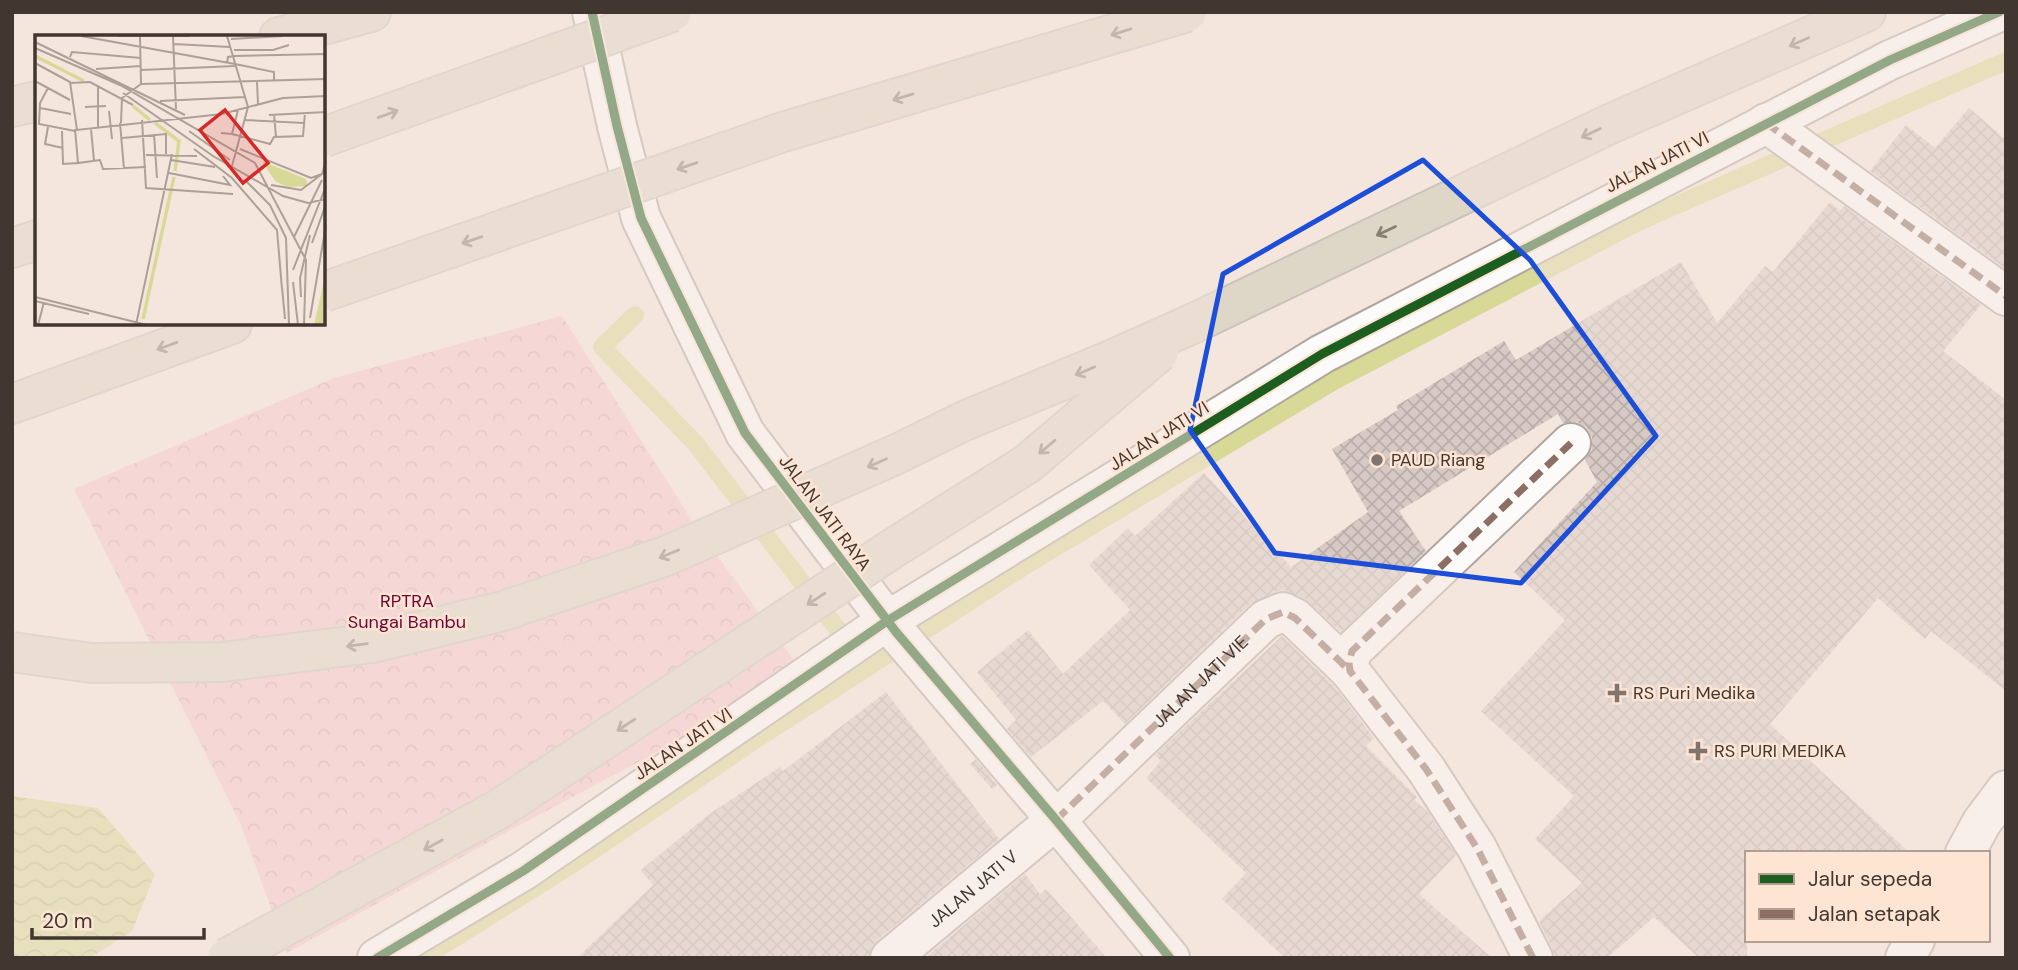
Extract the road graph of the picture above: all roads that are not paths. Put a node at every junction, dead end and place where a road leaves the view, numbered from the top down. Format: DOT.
graph roads {
  1 [pos="371,12"];
  2 [pos="592,12"];
  3 [pos="672,12"];
  4 [pos="1187,12"];
  5 [pos="1866,12"];
  6 [pos="1999,12"];
  7 [pos="286,35"];
  8 [pos="35,101"];
  9 [pos="12,107"];
  10 [pos="326,136"];
  11 [pos="1788,139"];
  12 [pos="35,241"];
  13 [pos="12,248"];
  14 [pos="326,291"];
  15 [pos="2006,296"];
  16 [pos="1192,324"];
  17 [pos="226,326"];
  18 [pos="12,404"];
  19 [pos="1571,443"];
  20 [pos="871,637"];
  21 [pos="12,652"];
  22 [pos="1350,671"];
  23 [pos="2006,790"];
  24 [pos="1041,831"];
  25 [pos="1966,851"];
  26 [pos="1914,942"];
  27 [pos="227,958"];
  28 [pos="377,958"];
  29 [pos="890,958"];
  30 [pos="1170,958"];
  31 [pos="1533,958"];
  32 [pos="1905,958"];
  1 -- 7 [label="highway"];
  2 -- 20 [label="street, JALAN JATI RAYA"];
  10 -- 3 [label="highway, one-way, bridge"];
  4 -- 14 [label="highway, one-way, bridge"];
  5 -- 16 [label="highway, one-way"];
  6 -- 11 [label="street, JALAN JATI VI"];
  8 -- 9 [label="highway"];
  11 -- 15 [label="street"];
  11 -- 20 [label="street, JALAN JATI VI"];
  12 -- 13 [label="highway"];
  16 -- 21 [label="highway, one-way, bridge"];
  16 -- 27 [label="highway, one-way, bridge"];
  17 -- 18 [label="highway, one-way"];
  19 -- 22 [label="street"];
  20 -- 24 [label="street, JALAN JATI RAYA"];
  20 -- 28 [label="street, JALAN JATI VI"];
  22 -- 24 [label="street, JALAN JATI VIE"];
  22 -- 31 [label="street, JALAN JATI VIE"];
  23 -- 25 [label="street"];
  24 -- 29 [label="street, JALAN JATI V"];
  24 -- 30 [label="street, JALAN JATI RAYA"];
  26 -- 32 [label="street"];
}
